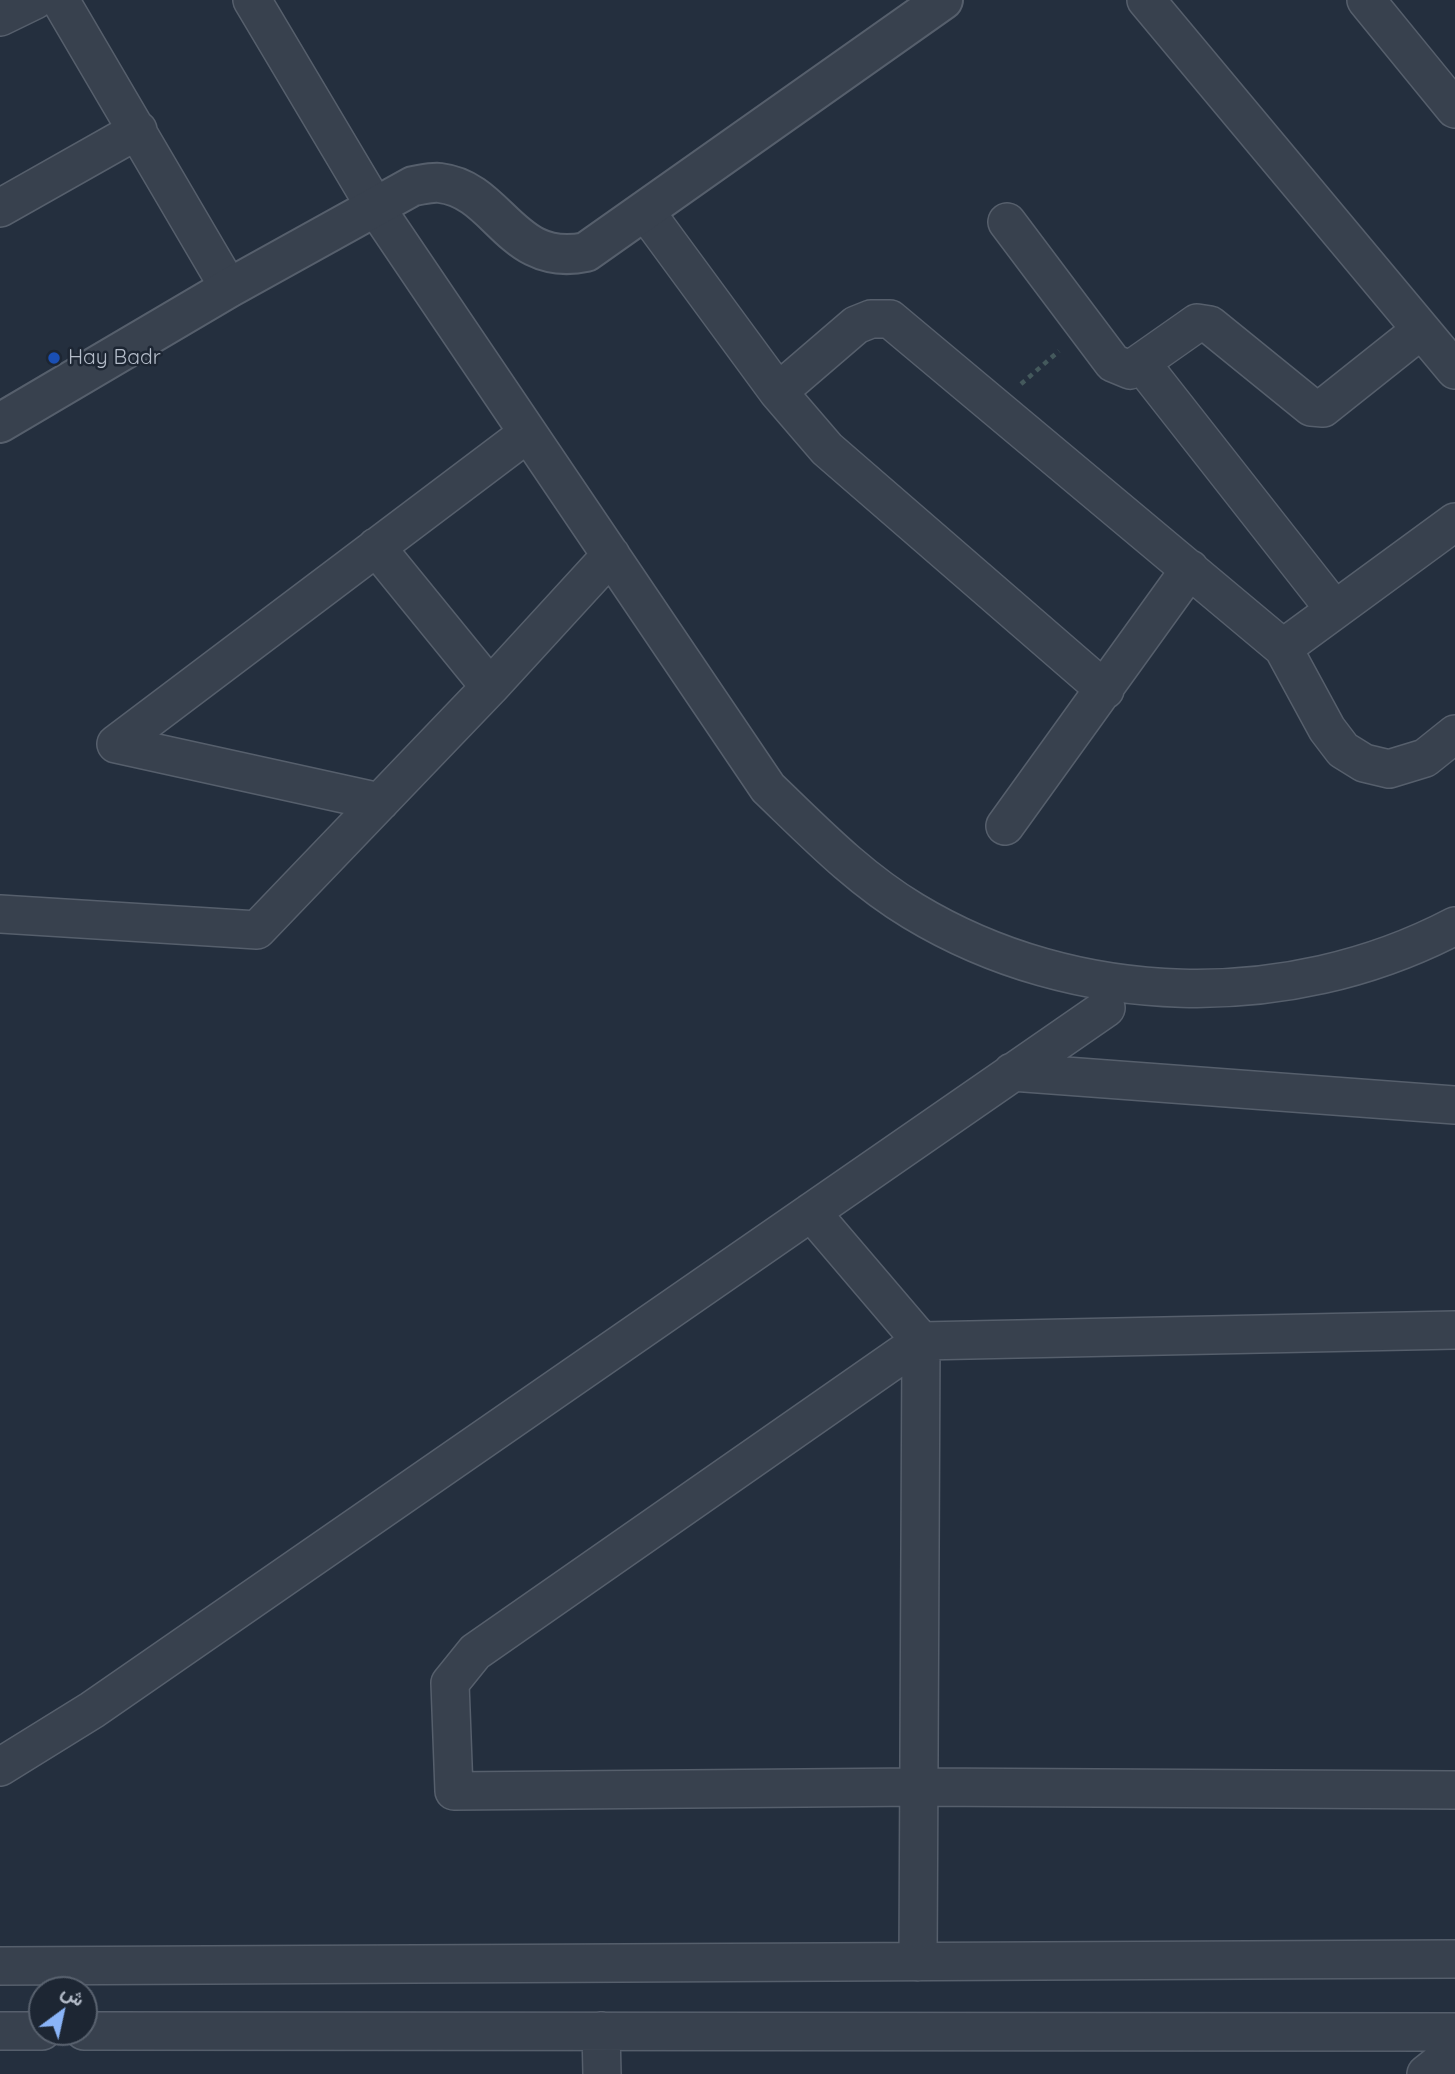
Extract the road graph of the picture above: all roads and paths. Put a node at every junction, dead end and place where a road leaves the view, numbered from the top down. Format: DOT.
graph roads {
  1 [pos="35,0"];
  2 [pos="60,0"];
  3 [pos="253,0"];
  4 [pos="943,0"];
  5 [pos="1146,0"];
  6 [pos="1366,0"];
  7 [pos="0,17"];
  8 [pos="1455,109"];
  9 [pos="138,130"];
  10 [pos="374,205"];
  11 [pos="0,208"];
  12 [pos="645,211"];
  13 [pos="1007,222"];
  14 [pos="229,288"];
  15 [pos="1087,326"];
  16 [pos="1421,330"];
  17 [pos="1142,363"];
  18 [pos="1455,370"];
  19 [pos="778,392"];
  20 [pos="997,405"];
  21 [pos="0,423"];
  22 [pos="528,433"];
  23 [pos="1455,522"];
  24 [pos="376,547"];
  25 [pos="611,555"];
  26 [pos="1190,569"];
  27 [pos="1335,610"];
  28 [pos="1283,648"];
  29 [pos="490,687"];
  30 [pos="1105,690"];
  31 [pos="1455,734"];
  32 [pos="380,802"];
  33 [pos="1005,826"];
  34 [pos="0,914"];
  35 [pos="1455,926"];
  36 [pos="1106,1008"];
  37 [pos="1012,1072"];
  38 [pos="1455,1105"];
  39 [pos="811,1212"];
  40 [pos="1455,1330"];
  41 [pos="921,1341"];
  42 [pos="0,1768"];
  43 [pos="920,1787"];
  44 [pos="1455,1790"];
  45 [pos="1455,1959"];
  46 [pos="918,1962"];
  47 [pos="0,1966"];
  48 [pos="0,2031"];
  49 [pos="28,2031"];
  50 [pos="98,2031"];
  51 [pos="601,2031"];
  52 [pos="1455,2032"];
  53 [pos="1455,2052"];
  54 [pos="602,2074"];
  55 [pos="1426,2074"];
  1 -- 7 [label="street"];
  2 -- 9 [label="street"];
  3 -- 10 [label="street"];
  4 -- 12 [label="street"];
  5 -- 16 [label="street"];
  6 -- 8 [label="street"];
  9 -- 11 [label="street"];
  9 -- 14 [label="street"];
  10 -- 12 [label="street"];
  10 -- 14 [label="street"];
  10 -- 22 [label="street"];
  12 -- 19 [label="street"];
  13 -- 15 [label="street"];
  14 -- 21 [label="street"];
  15 -- 17 [label="street"];
  15 -- 20 [label="path"];
  16 -- 17 [label="street"];
  16 -- 18 [label="street"];
  17 -- 27 [label="street"];
  19 -- 20 [label="street"];
  19 -- 30 [label="street"];
  20 -- 26 [label="street"];
  22 -- 24 [label="street"];
  22 -- 25 [label="street"];
  23 -- 27 [label="street"];
  24 -- 29 [label="street"];
  24 -- 32 [label="street"];
  25 -- 29 [label="street"];
  25 -- 35 [label="street"];
  26 -- 28 [label="street"];
  26 -- 30 [label="street"];
  27 -- 28 [label="street"];
  28 -- 31 [label="street"];
  29 -- 32 [label="street"];
  30 -- 33 [label="street"];
  32 -- 34 [label="street"];
  36 -- 37 [label="street"];
  37 -- 38 [label="street"];
  37 -- 39 [label="street"];
  39 -- 41 [label="street"];
  39 -- 42 [label="street"];
  40 -- 41 [label="street"];
  41 -- 43 [label="street"];
  41 -- 43 [label="street"];
  43 -- 44 [label="street"];
  43 -- 46 [label="street"];
  45 -- 46 [label="street"];
  46 -- 47 [label="street"];
  48 -- 49 [label="street"];
  50 -- 51 [label="street"];
  51 -- 52 [label="street"];
  51 -- 54 [label="street"];
  53 -- 55 [label="street"];
}
